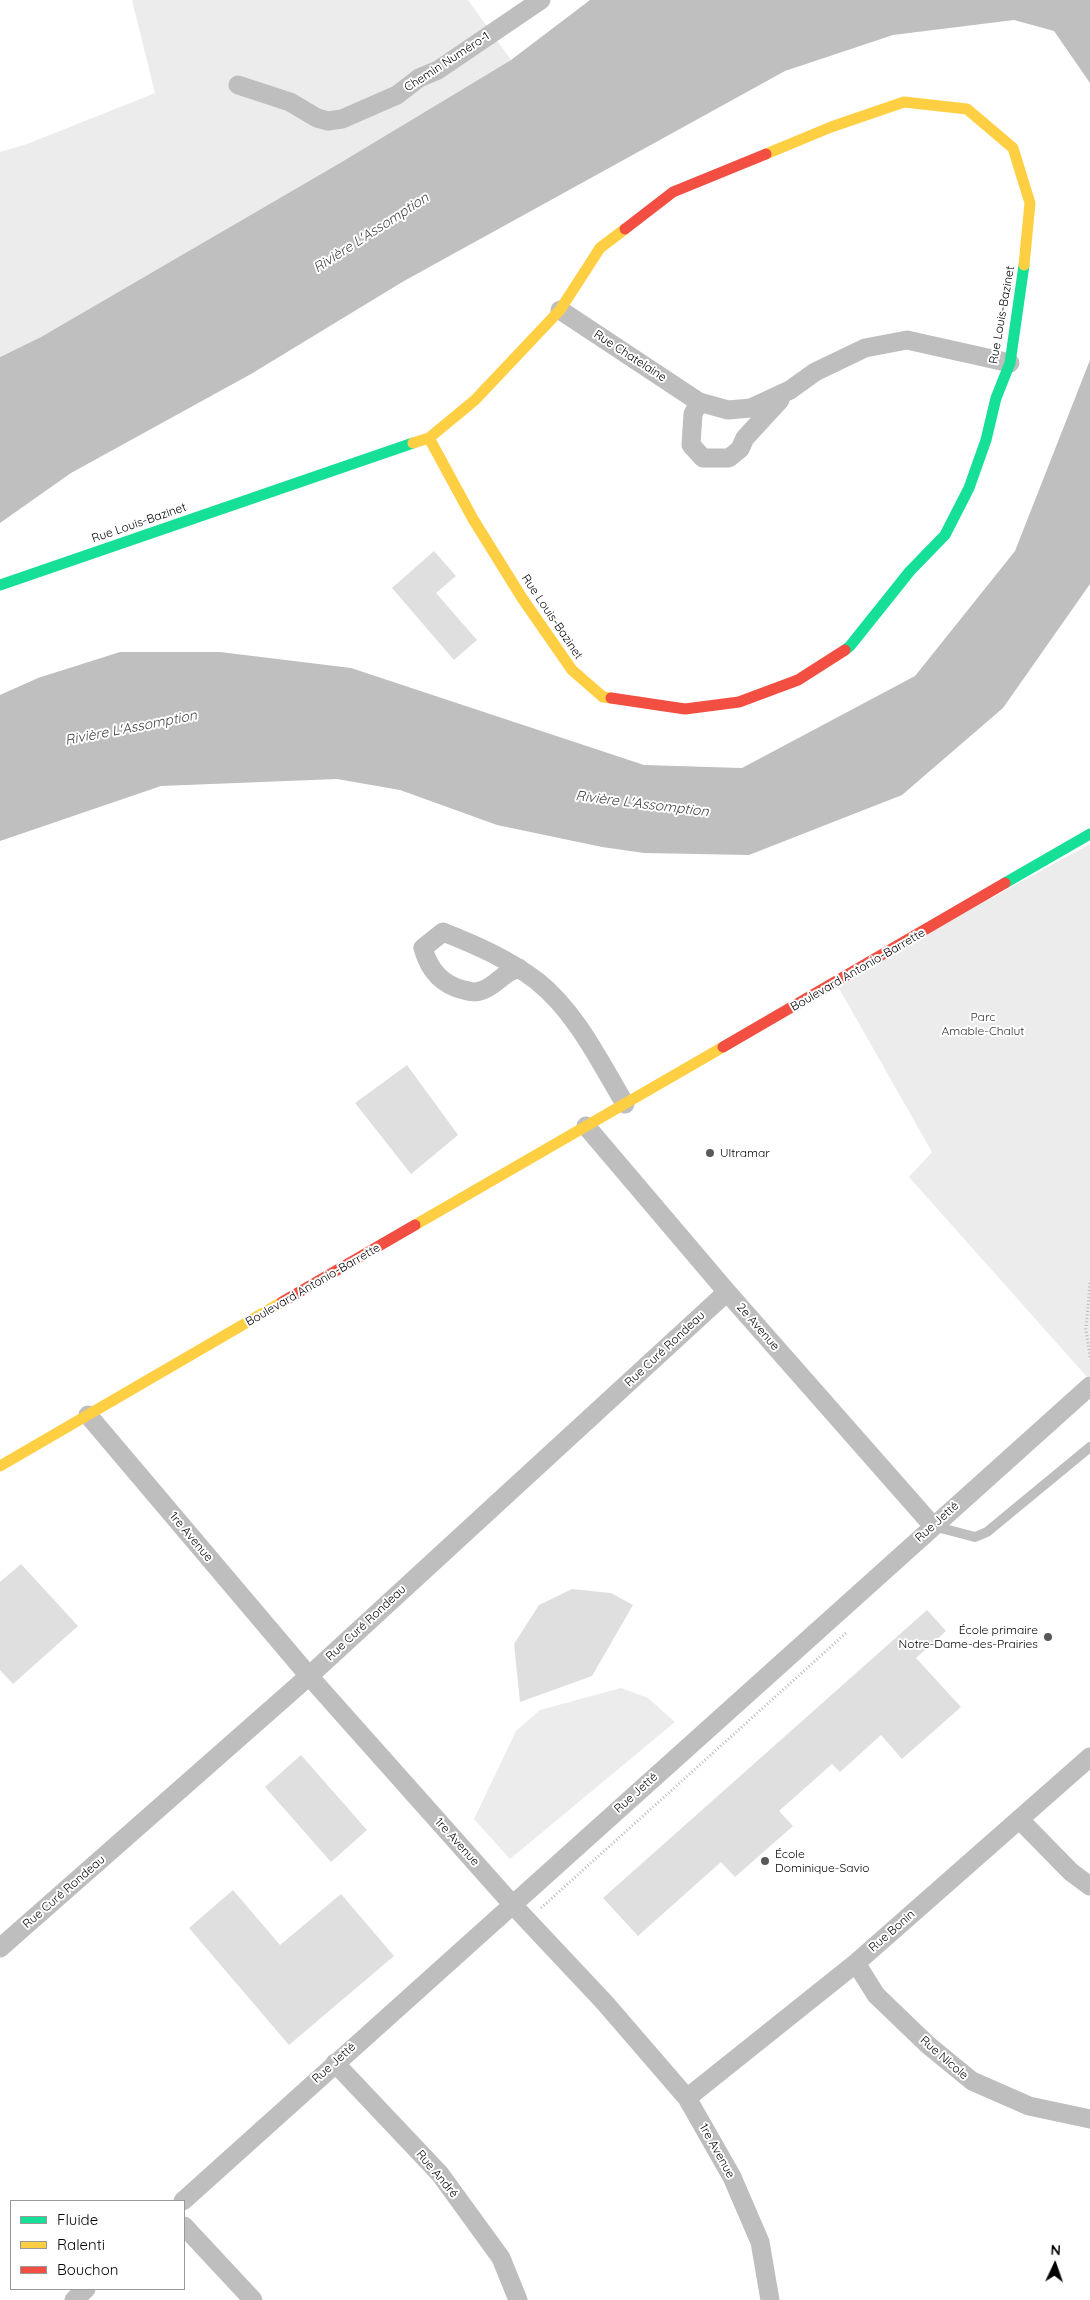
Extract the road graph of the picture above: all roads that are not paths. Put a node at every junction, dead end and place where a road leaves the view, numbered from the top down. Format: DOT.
graph roads {
  1 [pos="541,0"];
  2 [pos="238,85"];
  3 [pos="560,310"];
  4 [pos="1010,363"];
  5 [pos="790,390"];
  6 [pos="699,402"];
  7 [pos="429,438"];
  8 [pos="0,585"];
  9 [pos="1090,834"];
  10 [pos="519,968"];
  11 [pos="625,1104"];
  12 [pos="586,1126"];
  13 [pos="727,1292"];
  14 [pos="1090,1386"];
  15 [pos="88,1415"];
  16 [pos="1090,1447"];
  17 [pos="0,1466"];
  18 [pos="933,1526"];
  19 [pos="308,1676"];
  20 [pos="1090,1757"];
  21 [pos="1019,1819"];
  22 [pos="1090,1886"];
  23 [pos="512,1904"];
  24 [pos="0,1948"];
  25 [pos="856,1963"];
  26 [pos="335,2063"];
  27 [pos="687,2098"];
  28 [pos="1090,2119"];
  29 [pos="184,2200"];
  30 [pos="185,2227"];
  31 [pos="85,2290"];
  32 [pos="74,2300"];
  33 [pos="253,2300"];
  34 [pos="518,2300"];
  35 [pos="770,2300"];
  1 -- 2 [label="street, Chemin Numéro-1"];
  3 -- 4 [label="street, Rue Louis-Bazinet"];
  3 -- 6 [label="street, Rue Chatelaine"];
  3 -- 7 [label="street, Rue Louis-Bazinet"];
  4 -- 5 [label="street, Rue Chatelaine"];
  4 -- 7 [label="street, Rue Louis-Bazinet"];
  5 -- 6 [label="street, Rue Chatelaine"];
  5 -- 6 [label="street, Rue Chatelaine"];
  7 -- 8 [label="street, Rue Louis-Bazinet"];
  9 -- 11 [label="street, Boulevard Antonio-Barrette"];
  10 -- 10 [label="street"];
  10 -- 11 [label="street"];
  11 -- 12 [label="street, Boulevard Antonio-Barrette"];
  12 -- 13 [label="street, 2e Avenue"];
  12 -- 15 [label="street, Boulevard Antonio-Barrette"];
  13 -- 18 [label="street, 2e Avenue"];
  13 -- 19 [label="street, Rue Curé Rondeau"];
  14 -- 18 [label="street, Rue Jetté"];
  15 -- 17 [label="street, Boulevard Antonio-Barrette"];
  15 -- 19 [label="street, 1re Avenue"];
  16 -- 18 [label="lane"];
  18 -- 23 [label="street, Rue Jetté"];
  19 -- 23 [label="street, 1re Avenue"];
  19 -- 24 [label="street, Rue Curé Rondeau"];
  20 -- 21 [label="street, Rue Bonin"];
  21 -- 22 [label="street"];
  21 -- 25 [label="street, Rue Bonin"];
  23 -- 26 [label="street, Rue Jetté"];
  23 -- 27 [label="street, 1re Avenue"];
  25 -- 27 [label="street, Rue Bonin"];
  25 -- 28 [label="street, Rue Nicole"];
  26 -- 29 [label="street, Rue Jetté"];
  26 -- 34 [label="street, Rue André"];
  27 -- 35 [label="street, 1re Avenue"];
  30 -- 33 [label="street"];
  31 -- 32 [label="street"];
}
